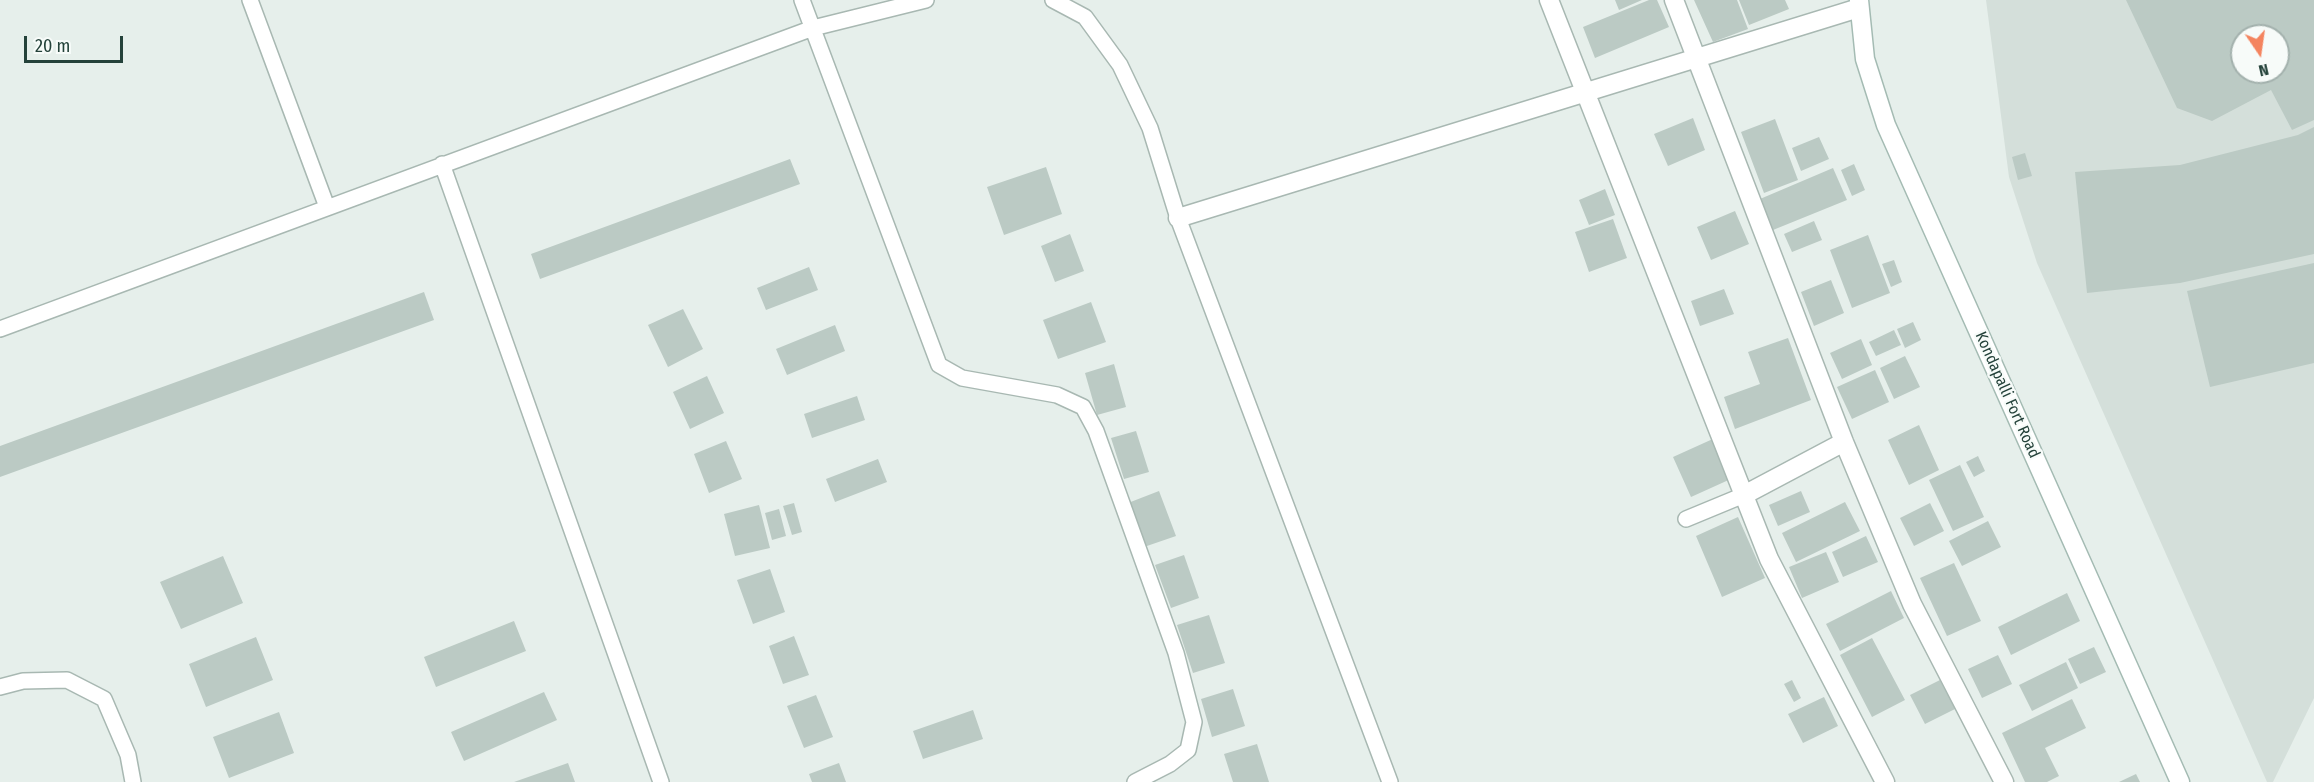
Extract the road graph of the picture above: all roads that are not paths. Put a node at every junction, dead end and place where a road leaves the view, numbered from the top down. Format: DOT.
graph roads {
  1 [pos="250,0"];
  2 [pos="802,0"];
  3 [pos="926,0"];
  4 [pos="1053,0"];
  5 [pos="1549,0"];
  6 [pos="1674,0"];
  7 [pos="1859,4"];
  8 [pos="813,28"];
  9 [pos="1697,59"];
  10 [pos="1583,91"];
  11 [pos="442,164"];
  12 [pos="327,207"];
  13 [pos="1178,218"];
  14 [pos="0,329"];
  15 [pos="1844,442"];
  16 [pos="1744,495"];
  17 [pos="1686,519"];
  18 [pos="0,687"];
  19 [pos="133,782"];
  20 [pos="661,782"];
  21 [pos="1135,782"];
  22 [pos="1390,782"];
  23 [pos="1885,782"];
  24 [pos="2004,782"];
  25 [pos="2180,782"];
  1 -- 12 [label="lane"];
  2 -- 8 [label="lane"];
  3 -- 8 [label="lane"];
  4 -- 13 [label="lane"];
  5 -- 10 [label="street"];
  6 -- 9 [label="street"];
  7 -- 9 [label="street"];
  7 -- 25 [label="street, Kondapalli Fort Road"];
  8 -- 11 [label="lane"];
  8 -- 21 [label="lane"];
  9 -- 10 [label="street"];
  9 -- 15 [label="street"];
  10 -- 13 [label="street"];
  10 -- 16 [label="street"];
  11 -- 12 [label="lane"];
  11 -- 20 [label="lane"];
  12 -- 14 [label="lane"];
  13 -- 22 [label="lane"];
  15 -- 16 [label="street"];
  15 -- 24 [label="street"];
  16 -- 17 [label="lane"];
  16 -- 23 [label="street"];
  18 -- 19 [label="lane"];
}
